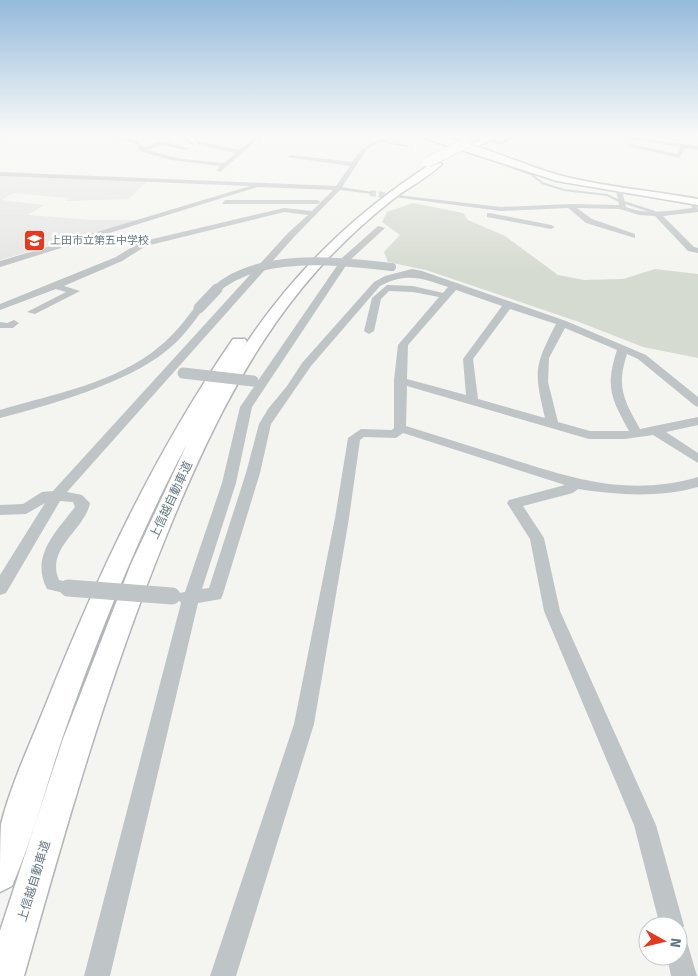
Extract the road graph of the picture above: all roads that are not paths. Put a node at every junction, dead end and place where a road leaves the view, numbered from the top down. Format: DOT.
graph roads {
  1 [pos="141,180"];
  2 [pos="206,180"];
  3 [pos="343,180"];
  4 [pos="406,180"];
  5 [pos="411,180"];
  6 [pos="564,180"];
  7 [pos="203,182"];
  8 [pos="259,184"];
  9 [pos="338,188"];
  10 [pos="619,190"];
  11 [pos="370,193"];
  12 [pos="397,197"];
  13 [pos="406,198"];
  14 [pos="209,202"];
  15 [pos="317,202"];
  16 [pos="515,204"];
  17 [pos="623,205"];
  18 [pos="696,205"];
  19 [pos="570,206"];
  20 [pos="312,212"];
  21 [pos="657,214"];
  22 [pos="551,227"];
  23 [pos="381,228"];
  24 [pos="632,236"];
  25 [pos="698,251"];
  26 [pos="0,264"];
  27 [pos="419,273"];
  28 [pos="55,286"];
  29 [pos="454,286"];
  30 [pos="445,296"];
  31 [pos="508,305"];
  32 [pos="3,306"];
  33 [pos="32,312"];
  34 [pos="48,319"];
  35 [pos="14,322"];
  36 [pos="562,323"];
  37 [pos="0,325"];
  38 [pos="182,330"];
  39 [pos="369,330"];
  40 [pos="623,349"];
  41 [pos="167,370"];
  42 [pos="400,380"];
  43 [pos="257,382"];
  44 [pos="472,401"];
  45 [pos="698,403"];
  46 [pos="0,414"];
  47 [pos="698,421"];
  48 [pos="552,424"];
  49 [pos="400,428"];
  50 [pos="655,431"];
  51 [pos="636,434"];
  52 [pos="698,458"];
  53 [pos="698,482"];
  54 [pos="575,484"];
  55 [pos="57,495"];
  56 [pos="0,510"];
  57 [pos="0,589"];
  58 [pos="182,597"];
  59 [pos="0,874"];
  60 [pos="669,916"];
  61 [pos="5,976"];
  62 [pos="97,976"];
  63 [pos="223,976"];
  1 -- 7 [label="street"];
  2 -- 7 [label="street"];
  3 -- 9 [label="street"];
  4 -- 59 [label="highway, 上信越自動車道"];
  5 -- 61 [label="highway, 上信越自動車道"];
  6 -- 10 [label="highway"];
  7 -- 8 [label="street"];
  8 -- 9 [label="street"];
  8 -- 14 [label="street"];
  9 -- 11 [label="street"];
  9 -- 20 [label="street"];
  10 -- 17 [label="street"];
  10 -- 18 [label="highway"];
  12 -- 13 [label="street"];
  13 -- 16 [label="street"];
  13 -- 19 [label="street"];
  13 -- 22 [label="street"];
  14 -- 15 [label="street"];
  14 -- 26 [label="street"];
  17 -- 19 [label="street"];
  17 -- 21 [label="street"];
  18 -- 21 [label="street"];
  19 -- 24 [label="street"];
  20 -- 28 [label="street"];
  20 -- 41 [label="street"];
  21 -- 25 [label="street"];
  23 -- 43 [label="street"];
  27 -- 29 [label="street"];
  27 -- 38 [label="street, bridge"];
  27 -- 58 [label="street"];
  28 -- 32 [label="street"];
  28 -- 33 [label="street"];
  29 -- 30 [label="street"];
  29 -- 31 [label="street"];
  30 -- 39 [label="street"];
  30 -- 42 [label="street"];
  31 -- 36 [label="street"];
  31 -- 44 [label="street"];
  32 -- 33 [label="street"];
  33 -- 34 [label="street"];
  35 -- 37 [label="street"];
  36 -- 40 [label="street"];
  36 -- 48 [label="street"];
  38 -- 41 [label="street"];
  38 -- 46 [label="street"];
  40 -- 45 [label="street"];
  40 -- 51 [label="street"];
  41 -- 43 [label="street, bridge"];
  41 -- 55 [label="street"];
  42 -- 44 [label="street"];
  42 -- 49 [label="street"];
  43 -- 58 [label="street"];
  44 -- 48 [label="street"];
  47 -- 50 [label="street"];
  48 -- 51 [label="street"];
  49 -- 54 [label="street"];
  49 -- 63 [label="street"];
  50 -- 51 [label="street"];
  50 -- 52 [label="street"];
  53 -- 54 [label="street"];
  54 -- 60 [label="street"];
  55 -- 56 [label="street"];
  55 -- 57 [label="street"];
  55 -- 58 [label="street, bridge"];
  58 -- 62 [label="street"];
}
